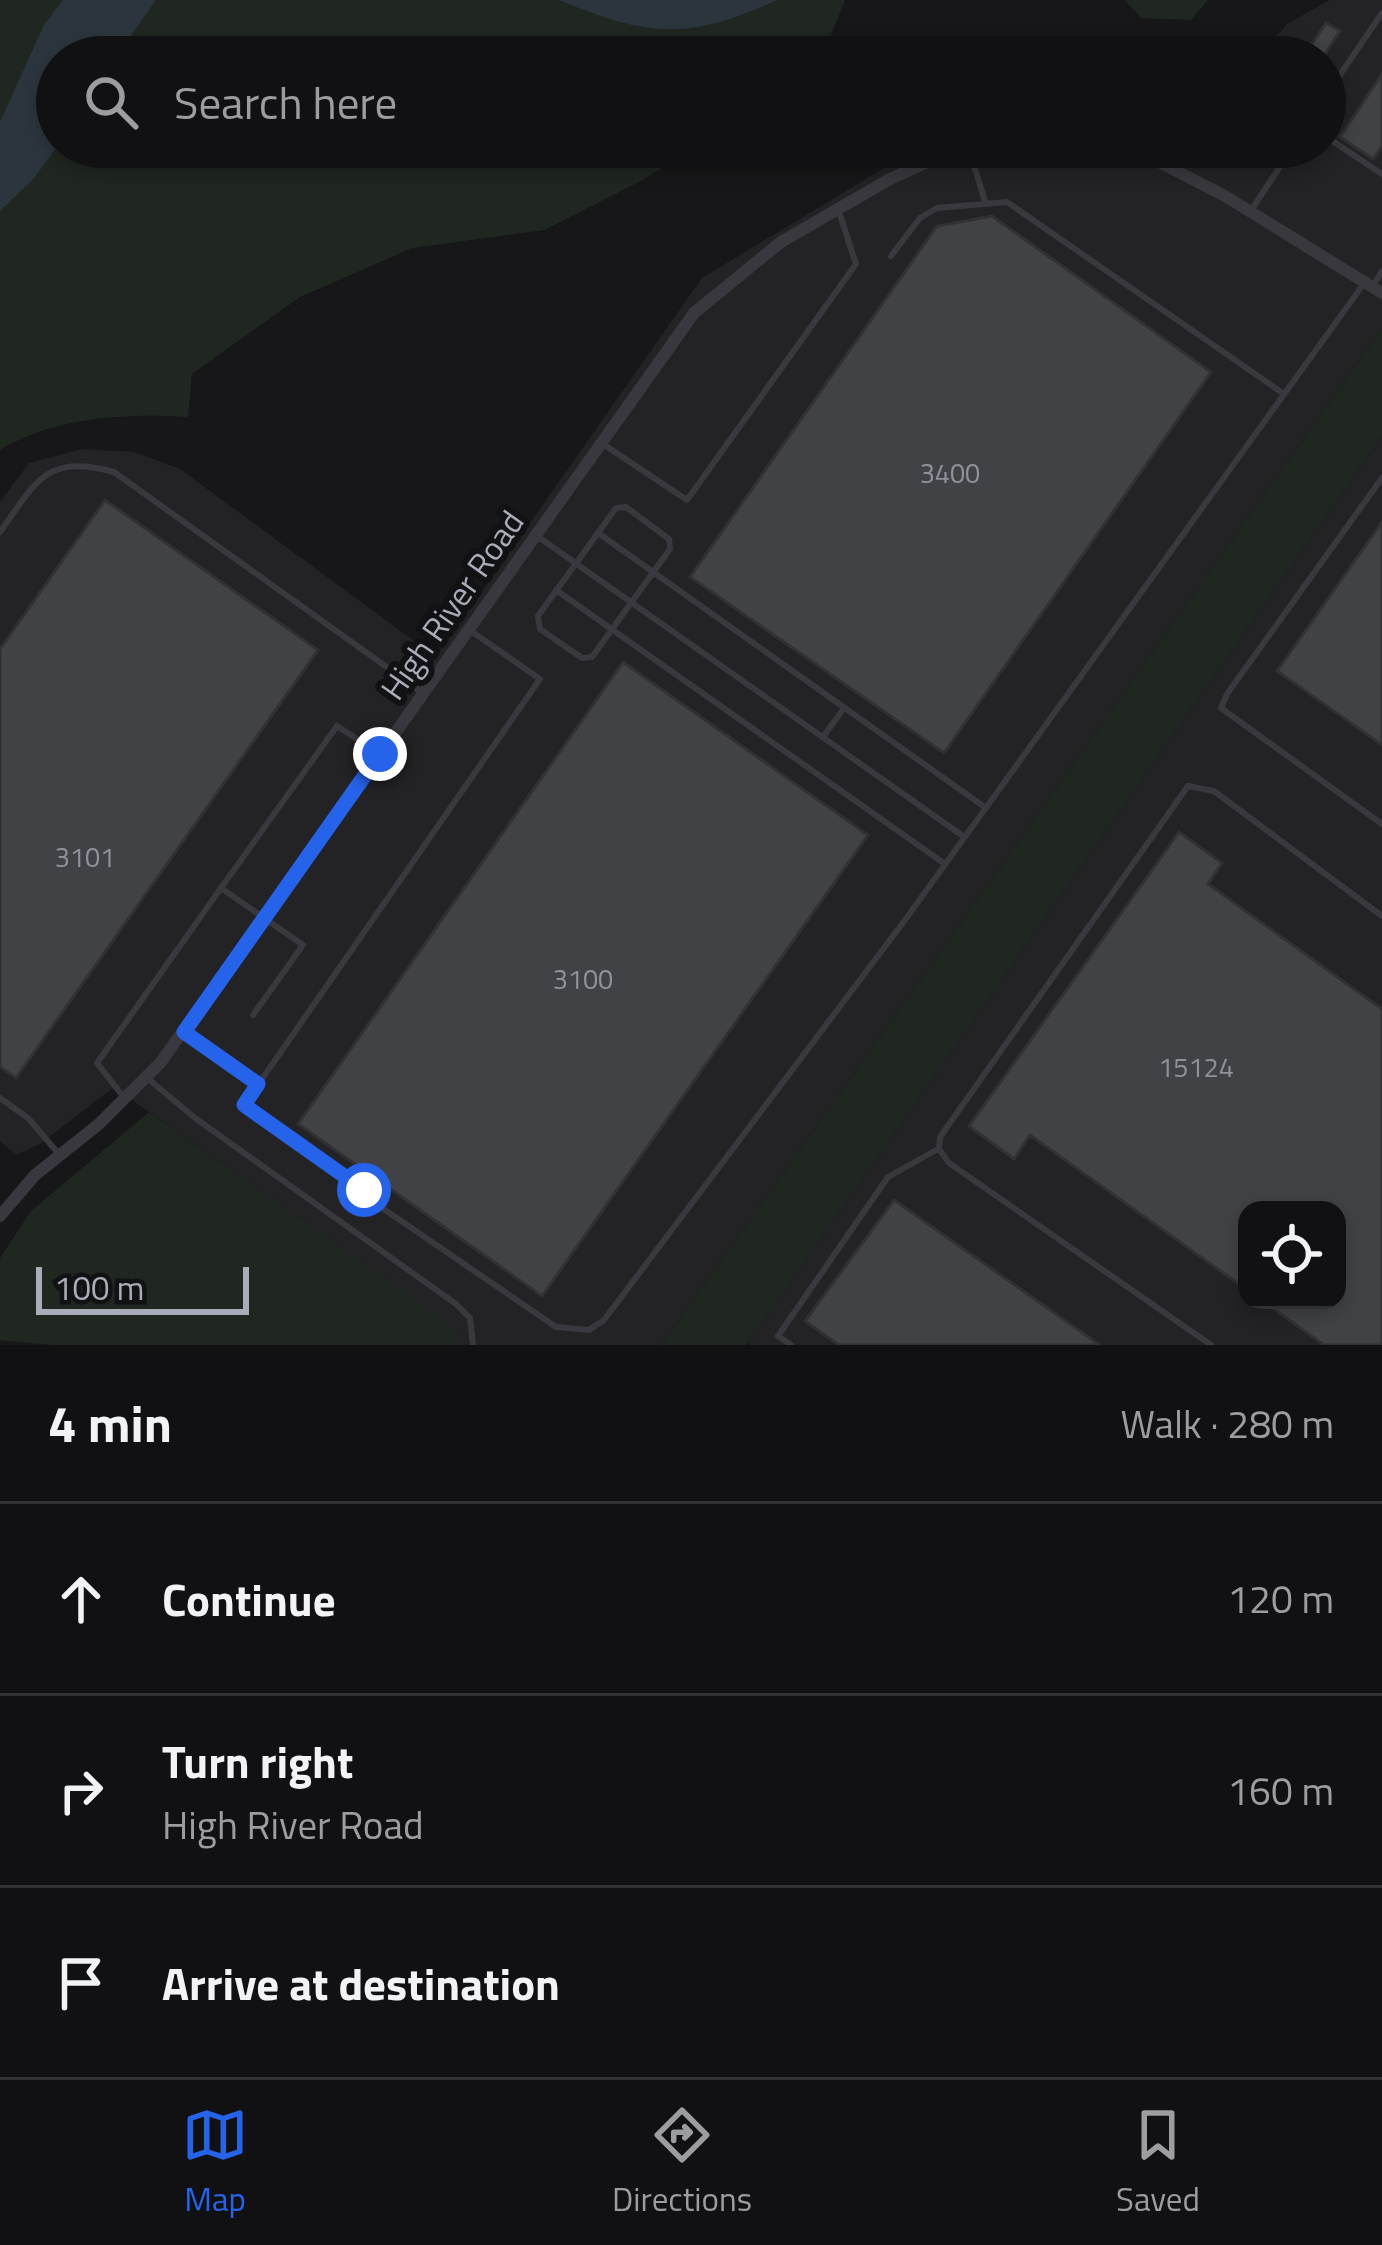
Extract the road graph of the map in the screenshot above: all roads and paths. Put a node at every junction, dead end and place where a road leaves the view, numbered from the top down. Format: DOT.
graph roads {
  1 [pos="1382,13"];
  2 [pos="1346,67"];
  3 [pos="1346,150"];
  4 [pos="915,168"];
  5 [pos="972,168"];
  6 [pos="1169,168"];
  7 [pos="1279,168"];
  8 [pos="1382,174"];
  9 [pos="986,203"];
  10 [pos="838,209"];
  11 [pos="1251,212"];
  12 [pos="892,256"];
  13 [pos="1382,271"];
  14 [pos="1373,287"];
  15 [pos="1284,394"];
  16 [pos="599,442"];
  17 [pos="1382,478"];
  18 [pos="0,532"];
  19 [pos="598,533"];
  20 [pos="534,534"];
  21 [pos="576,563"];
  22 [pos="653,572"];
  23 [pos="556,590"];
  24 [pos="632,602"];
  25 [pos="468,628"];
  26 [pos="612,629"];
  27 [pos="423,693"];
  28 [pos="844,708"];
  29 [pos="823,737"];
  30 [pos="380,754"];
  31 [pos="986,808"];
  32 [pos="1382,824"];
  33 [pos="965,837"];
  34 [pos="945,864"];
  35 [pos="221,888"];
  36 [pos="1382,916"];
  37 [pos="264,918"];
  38 [pos="253,1015"];
  39 [pos="184,1032"];
  40 [pos="146,1078"];
  41 [pos="258,1084"];
  42 [pos="0,1098"];
  43 [pos="124,1099"];
  44 [pos="939,1149"];
  45 [pos="59,1155"];
  46 [pos="0,1216"];
  47 [pos="776,1341"];
  48 [pos="473,1345"];
  49 [pos="791,1345"];
  50 [pos="1211,1345"];
  1 -- 2 [label="lane"];
  3 -- 8 [label="lane"];
  4 -- 10 [label="street, High River Road"];
  5 -- 9 [label="lane"];
  6 -- 11 [label="street"];
  7 -- 11 [label="lane"];
  9 -- 12 [label="lane"];
  9 -- 15 [label="lane"];
  10 -- 16 [label="street, High River Road"];
  10 -- 16 [label="lane"];
  11 -- 14 [label="street"];
  13 -- 14 [label="lane"];
  14 -- 15 [label="lane"];
  15 -- 31 [label="lane"];
  16 -- 20 [label="street, High River Road"];
  17 -- 32 [label="lane"];
  18 -- 27 [label="lane"];
  19 -- 21 [label="lane"];
  19 -- 22 [label="lane"];
  19 -- 22 [label="lane"];
  20 -- 21 [label="lane"];
  20 -- 25 [label="street, High River Road"];
  21 -- 23 [label="lane"];
  21 -- 24 [label="lane"];
  22 -- 24 [label="lane"];
  22 -- 28 [label="lane"];
  23 -- 26 [label="lane"];
  23 -- 26 [label="lane"];
  24 -- 26 [label="lane"];
  24 -- 29 [label="lane"];
  25 -- 27 [label="street, High River Road"];
  25 -- 41 [label="lane"];
  26 -- 34 [label="lane"];
  27 -- 30 [label="street, High River Road"];
  28 -- 29 [label="lane"];
  28 -- 31 [label="lane"];
  29 -- 33 [label="lane"];
  30 -- 35 [label="lane"];
  30 -- 37 [label="street, High River Road"];
  31 -- 33 [label="lane"];
  33 -- 34 [label="lane"];
  34 -- 41 [label="lane"];
  35 -- 37 [label="lane"];
  35 -- 43 [label="lane"];
  36 -- 44 [label="lane"];
  37 -- 38 [label="lane"];
  37 -- 39 [label="street, High River Road"];
  39 -- 40 [label="street, High River Road"];
  39 -- 41 [label="lane"];
  40 -- 43 [label="street, High River Road"];
  40 -- 48 [label="lane"];
  42 -- 45 [label="lane"];
  43 -- 45 [label="street, High River Road"];
  44 -- 47 [label="lane"];
  44 -- 50 [label="lane"];
  45 -- 46 [label="street, High River Road"];
  47 -- 49 [label="lane"];
}
